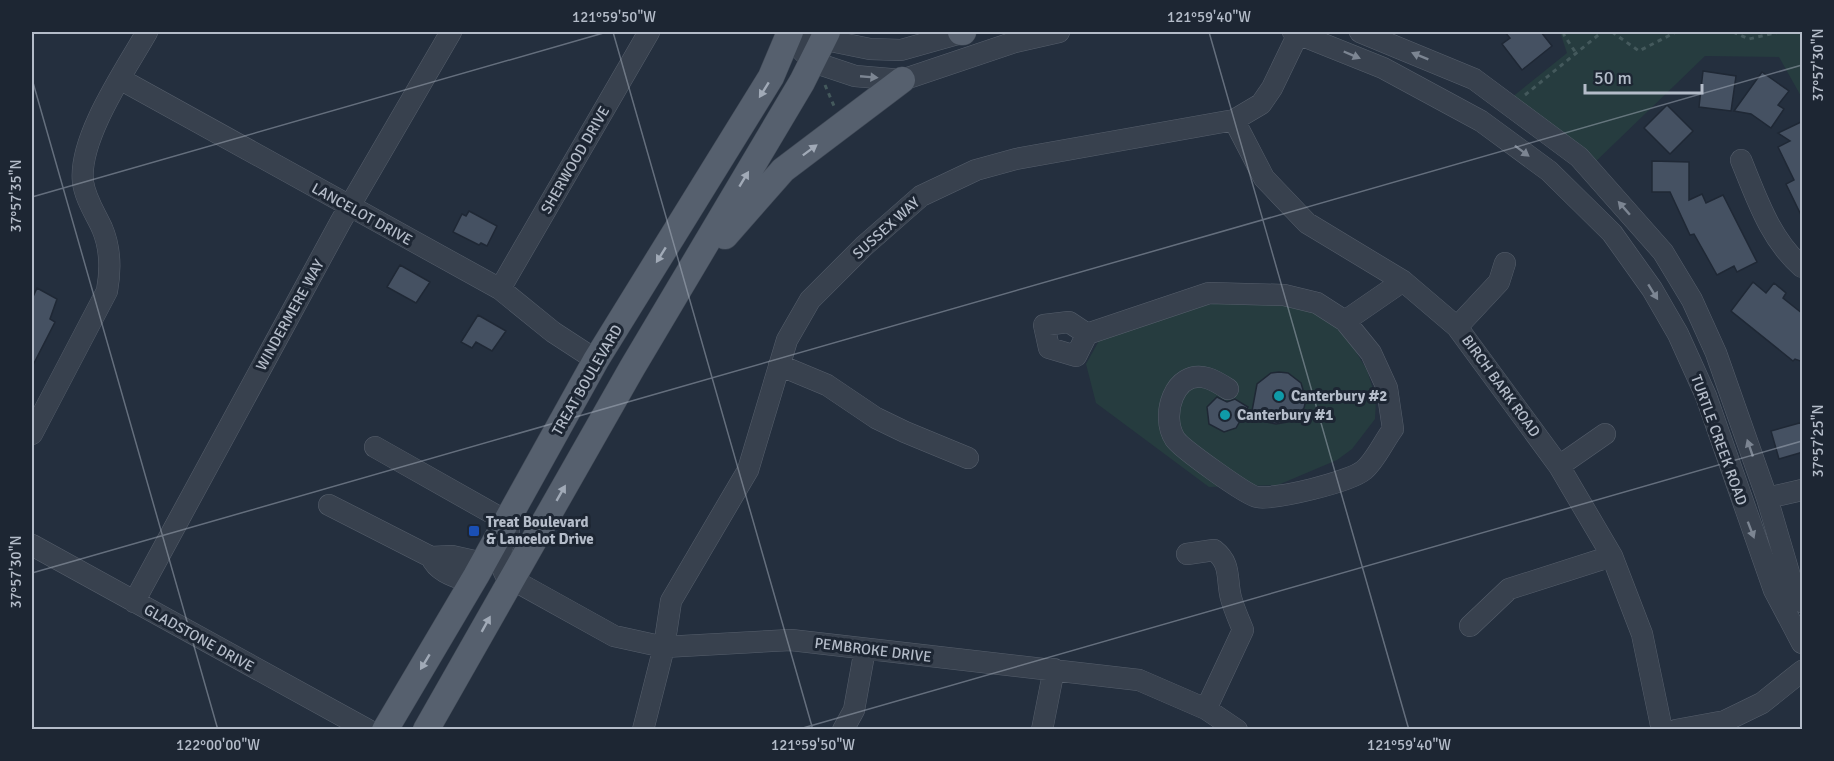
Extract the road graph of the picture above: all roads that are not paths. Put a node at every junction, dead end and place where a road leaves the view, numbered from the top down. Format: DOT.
graph roads {
  1 [pos="147,32"];
  2 [pos="451,32"];
  3 [pos="649,32"];
  4 [pos="963,32"];
  5 [pos="1059,32"];
  6 [pos="1293,32"];
  7 [pos="1299,32"];
  8 [pos="1360,32"];
  9 [pos="789,34"];
  10 [pos="825,35"];
  11 [pos="818,71"];
  12 [pos="120,79"];
  13 [pos="902,80"];
  14 [pos="1234,120"];
  15 [pos="1741,160"];
  16 [pos="349,207"];
  17 [pos="1505,263"];
  18 [pos="1803,267"];
  19 [pos="1403,281"];
  20 [pos="500,289"];
  21 [pos="661,319"];
  22 [pos="1345,321"];
  23 [pos="1456,327"];
  24 [pos="1087,334"];
  25 [pos="596,360"];
  26 [pos="779,365"];
  27 [pos="1228,389"];
  28 [pos="561,424"];
  29 [pos="32,434"];
  30 [pos="1605,434"];
  31 [pos="375,447"];
  32 [pos="968,458"];
  33 [pos="1559,466"];
  34 [pos="1803,490"];
  35 [pos="1767,498"];
  36 [pos="329,505"];
  37 [pos="506,521"];
  38 [pos="32,545"];
  39 [pos="1187,554"];
  40 [pos="1612,556"];
  41 [pos="477,573"];
  42 [pos="511,580"];
  43 [pos="134,602"];
  44 [pos="1803,602"];
  45 [pos="448,624"];
  46 [pos="1470,626"];
  47 [pos="1803,643"];
  48 [pos="664,647"];
  49 [pos="864,649"];
  50 [pos="1054,669"];
  51 [pos="1803,671"];
  52 [pos="1206,709"];
  53 [pos="368,729"];
  54 [pos="385,729"];
  55 [pos="426,729"];
  56 [pos="643,729"];
  57 [pos="843,729"];
  58 [pos="1042,729"];
  59 [pos="1236,729"];
  60 [pos="1662,729"];
  61 [pos="1676,729"];
  1 -- 12 [label="street"];
  2 -- 16 [label="street, WINDERMERE WAY"];
  3 -- 20 [label="street, SHERWOOD DRIVE"];
  4 -- 10 [label="street"];
  5 -- 13 [label="street"];
  6 -- 7 [label="street, TURTLE CREEK ROAD"];
  7 -- 14 [label="street, SUSSEX WAY"];
  7 -- 47 [label="street, TURTLE CREEK ROAD, one-way"];
  35 -- 8 [label="street, TURTLE CREEK ROAD, one-way"];
  9 -- 10 [label="street"];
  9 -- 11 [label="street"];
  9 -- 25 [label="main road, TREAT BOULEVARD, one-way"];
  10 -- 11 [label="main road"];
  11 -- 13 [label="street, one-way"];
  21 -- 11 [label="main road, one-way"];
  12 -- 16 [label="street, LANCELOT DRIVE"];
  12 -- 29 [label="street"];
  21 -- 13 [label="main road, one-way"];
  14 -- 19 [label="street, BIRCH BARK ROAD"];
  14 -- 26 [label="street, SUSSEX WAY"];
  15 -- 18 [label="street"];
  16 -- 20 [label="street, LANCELOT DRIVE"];
  16 -- 43 [label="street, WINDERMERE WAY"];
  17 -- 23 [label="street"];
  19 -- 22 [label="street"];
  19 -- 23 [label="street, BIRCH BARK ROAD"];
  20 -- 25 [label="street, LANCELOT DRIVE"];
  42 -- 21 [label="main road, one-way"];
  22 -- 24 [label="street"];
  22 -- 27 [label="street"];
  23 -- 33 [label="street, BIRCH BARK ROAD"];
  25 -- 28 [label="main road, TREAT BOULEVARD"];
  26 -- 32 [label="street"];
  26 -- 48 [label="street, SUSSEX WAY"];
  28 -- 37 [label="main road, TREAT BOULEVARD"];
  28 -- 42 [label="street"];
  30 -- 33 [label="street"];
  31 -- 37 [label="street"];
  33 -- 40 [label="street, BIRCH BARK ROAD"];
  34 -- 35 [label="street"];
  35 -- 44 [label="street, TURTLE CREEK ROAD"];
  36 -- 41 [label="street"];
  37 -- 41 [label="main road, TREAT BOULEVARD"];
  38 -- 43 [label="street, GLADSTONE DRIVE"];
  39 -- 52 [label="street"];
  40 -- 46 [label="street"];
  40 -- 60 [label="street, BIRCH BARK ROAD"];
  41 -- 45 [label="main road, TREAT BOULEVARD"];
  42 -- 45 [label="street"];
  42 -- 48 [label="street, PEMBROKE DRIVE"];
  55 -- 42 [label="main road, one-way"];
  43 -- 53 [label="street, GLADSTONE DRIVE"];
  45 -- 54 [label="main road, TREAT BOULEVARD, one-way"];
  48 -- 49 [label="street, PEMBROKE DRIVE"];
  48 -- 56 [label="street, SUSSEX WAY"];
  49 -- 50 [label="street, PEMBROKE DRIVE"];
  49 -- 57 [label="street"];
  50 -- 52 [label="street, PEMBROKE DRIVE"];
  50 -- 58 [label="street"];
  51 -- 61 [label="street"];
  52 -- 59 [label="street, PEMBROKE DRIVE"];
}
